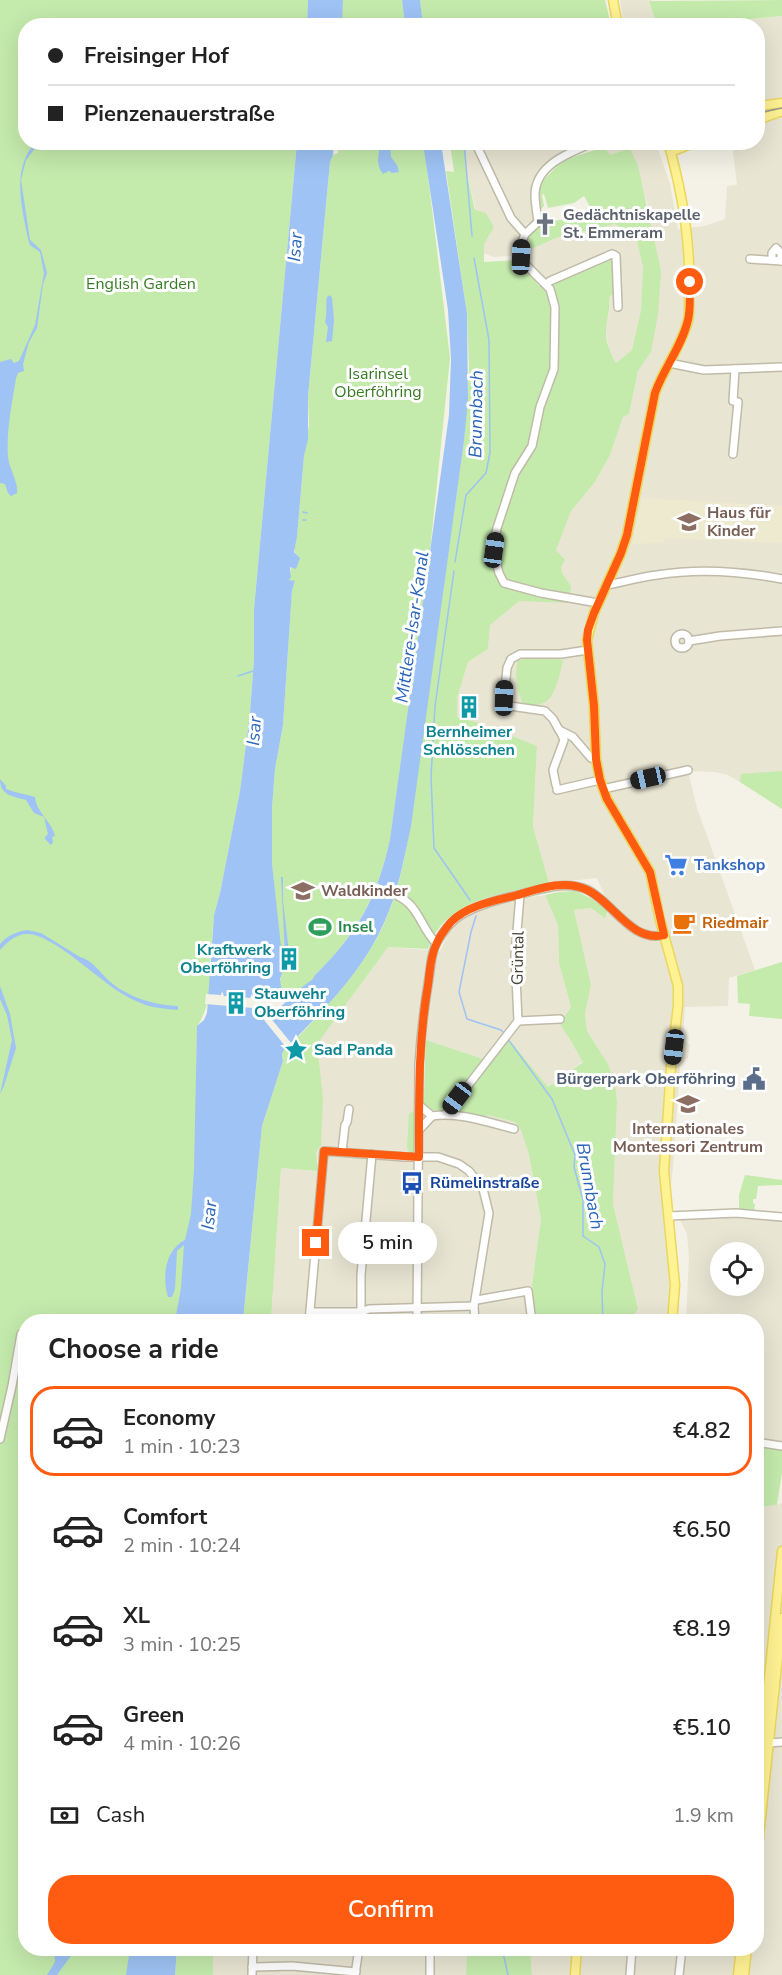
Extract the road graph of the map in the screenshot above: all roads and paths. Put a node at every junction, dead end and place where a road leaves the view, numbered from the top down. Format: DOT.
graph roads {
  1 [pos="613,0"];
  2 [pos="616,18"];
  3 [pos="782,103"];
  4 [pos="765,105"];
  5 [pos="782,111"];
  6 [pos="765,117"];
  7 [pos="479,150"];
  8 [pos="577,150"];
  9 [pos="671,150"];
  10 [pos="525,234"];
  11 [pos="750,259"];
  12 [pos="772,260"];
  13 [pos="782,261"];
  14 [pos="546,284"];
  15 [pos="618,307"];
  16 [pos="669,363"];
  17 [pos="782,367"];
  18 [pos="735,369"];
  19 [pos="733,454"];
  20 [pos="782,579"];
  21 [pos="607,585"];
  22 [pos="598,603"];
  23 [pos="782,631"];
  24 [pos="689,642"];
  25 [pos="588,650"];
  26 [pos="559,730"];
  27 [pos="596,759"];
  28 [pos="688,770"];
  29 [pos="601,785"];
  30 [pos="520,894"];
  31 [pos="398,896"];
  32 [pos="664,935"];
  33 [pos="436,943"];
  34 [pos="560,1019"];
  35 [pos="518,1021"];
  36 [pos="419,1106"];
  37 [pos="349,1109"];
  38 [pos="446,1114"];
  39 [pos="432,1116"];
  40 [pos="514,1129"];
  41 [pos="419,1130"];
  42 [pos="342,1152"];
  43 [pos="372,1155"];
  44 [pos="419,1157"];
  45 [pos="669,1216"];
  46 [pos="782,1217"];
  47 [pos="476,1303"];
  48 [pos="418,1309"];
  49 [pos="310,1312"];
  50 [pos="361,1312"];
  51 [pos="418,1314"];
  52 [pos="475,1314"];
  53 [pos="531,1314"];
  54 [pos="673,1314"];
  55 [pos="18,1351"];
  56 [pos="0,1439"];
  57 [pos="764,1444"];
  58 [pos="782,1446"];
  59 [pos="782,1551"];
  60 [pos="782,1618"];
  61 [pos="764,1725"];
  62 [pos="764,1731"];
  63 [pos="782,1742"];
  64 [pos="764,1744"];
  65 [pos="252,1956"];
  66 [pos="358,1956"];
  67 [pos="430,1956"];
  68 [pos="576,1956"];
  69 [pos="631,1956"];
  70 [pos="681,1956"];
  71 [pos="740,1956"];
  72 [pos="746,1956"];
  73 [pos="252,1966"];
  74 [pos="355,1973"];
  75 [pos="252,1975"];
  76 [pos="430,1975"];
  77 [pos="575,1975"];
  78 [pos="630,1975"];
  79 [pos="679,1975"];
  80 [pos="738,1975"];
  81 [pos="744,1975"];
  1 -- 2 [label="main road"];
  3 -- 4 [label="main road"];
  5 -- 6 [label="main road"];
  7 -- 10 [label="street"];
  8 -- 10 [label="street"];
  9 -- 16 [label="main road"];
  10 -- 14 [label="street"];
  11 -- 12 [label="street"];
  12 -- 13 [label="street"];
  12 -- 13 [label="street"];
  14 -- 15 [label="street"];
  14 -- 22 [label="street"];
  16 -- 18 [label="street"];
  16 -- 21 [label="main road"];
  17 -- 18 [label="street"];
  18 -- 19 [label="street"];
  20 -- 21 [label="street"];
  21 -- 22 [label="main road"];
  22 -- 25 [label="main road"];
  23 -- 24 [label="street"];
  25 -- 26 [label="street"];
  25 -- 27 [label="main road"];
  26 -- 27 [label="street"];
  26 -- 29 [label="street"];
  27 -- 29 [label="main road"];
  28 -- 29 [label="street"];
  29 -- 32 [label="main road"];
  30 -- 32 [label="street"];
  30 -- 33 [label="street"];
  30 -- 35 [label="street, Grüntal"];
  31 -- 33 [label="street"];
  32 -- 45 [label="main road"];
  33 -- 36 [label="street"];
  34 -- 35 [label="street"];
  35 -- 38 [label="street"];
  36 -- 39 [label="street"];
  36 -- 41 [label="street"];
  37 -- 42 [label="street"];
  38 -- 39 [label="street"];
  38 -- 40 [label="street"];
  39 -- 41 [label="street"];
  41 -- 44 [label="street"];
  42 -- 43 [label="street"];
  42 -- 49 [label="street"];
  43 -- 44 [label="street"];
  43 -- 50 [label="street"];
  44 -- 47 [label="street"];
  44 -- 48 [label="street"];
  45 -- 46 [label="street"];
  45 -- 54 [label="main road"];
  47 -- 48 [label="street"];
  47 -- 52 [label="street"];
  47 -- 53 [label="street"];
  48 -- 50 [label="street"];
  48 -- 51 [label="street"];
  49 -- 50 [label="street"];
  55 -- 56 [label="street"];
  57 -- 58 [label="street"];
  59 -- 61 [label="main road"];
  60 -- 62 [label="main road"];
  63 -- 64 [label="street"];
  65 -- 73 [label="street"];
  66 -- 74 [label="street"];
  67 -- 76 [label="street"];
  68 -- 77 [label="main road"];
  69 -- 78 [label="street"];
  70 -- 79 [label="street"];
  71 -- 80 [label="main road"];
  72 -- 81 [label="main road"];
  73 -- 74 [label="street"];
  73 -- 75 [label="street"];
}
